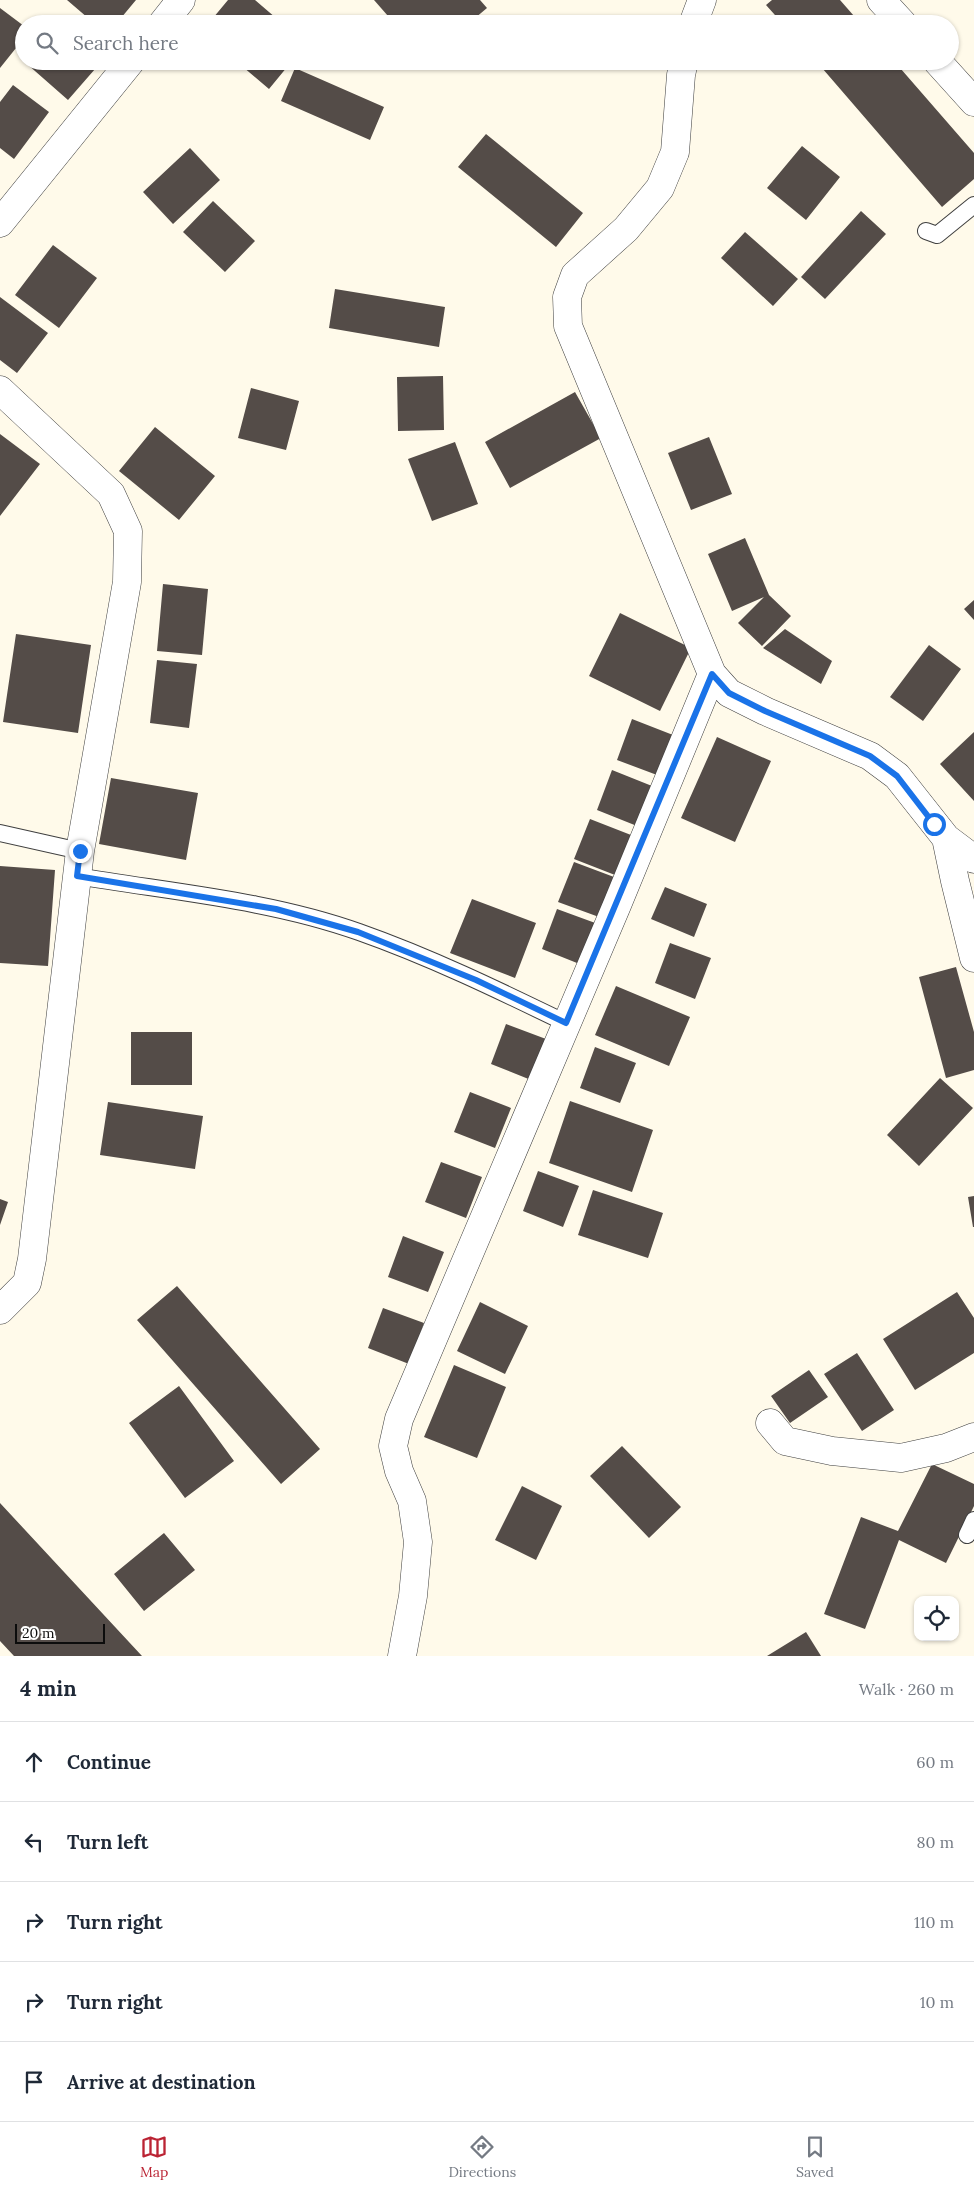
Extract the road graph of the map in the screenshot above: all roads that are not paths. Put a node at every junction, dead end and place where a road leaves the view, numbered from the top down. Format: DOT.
graph roads {
  1 [pos="181,0"];
  2 [pos="702,0"];
  3 [pos="881,0"];
  4 [pos="169,15"];
  5 [pos="696,15"];
  6 [pos="895,15"];
  7 [pos="124,70"];
  8 [pos="682,70"];
  9 [pos="945,70"];
  10 [pos="974,102"];
  11 [pos="974,205"];
  12 [pos="0,223"];
  13 [pos="926,231"];
  14 [pos="0,390"];
  15 [pos="712,674"];
  16 [pos="0,833"];
  17 [pos="946,838"];
  18 [pos="974,859"];
  19 [pos="79,864"];
  20 [pos="974,958"];
  21 [pos="566,1023"];
  22 [pos="0,1310"];
  23 [pos="770,1423"];
  24 [pos="974,1437"];
  25 [pos="402,1656"];
  1 -- 4 [label="street"];
  2 -- 5 [label="street"];
  3 -- 6 [label="street"];
  7 -- 12 [label="street"];
  8 -- 15 [label="street"];
  9 -- 10 [label="street"];
  11 -- 13 [label="lane"];
  14 -- 19 [label="street"];
  15 -- 17 [label="street"];
  15 -- 21 [label="street"];
  16 -- 19 [label="lane"];
  17 -- 18 [label="street"];
  17 -- 20 [label="street"];
  19 -- 21 [label="lane"];
  19 -- 22 [label="street"];
  21 -- 25 [label="street"];
  23 -- 24 [label="street"];
}
